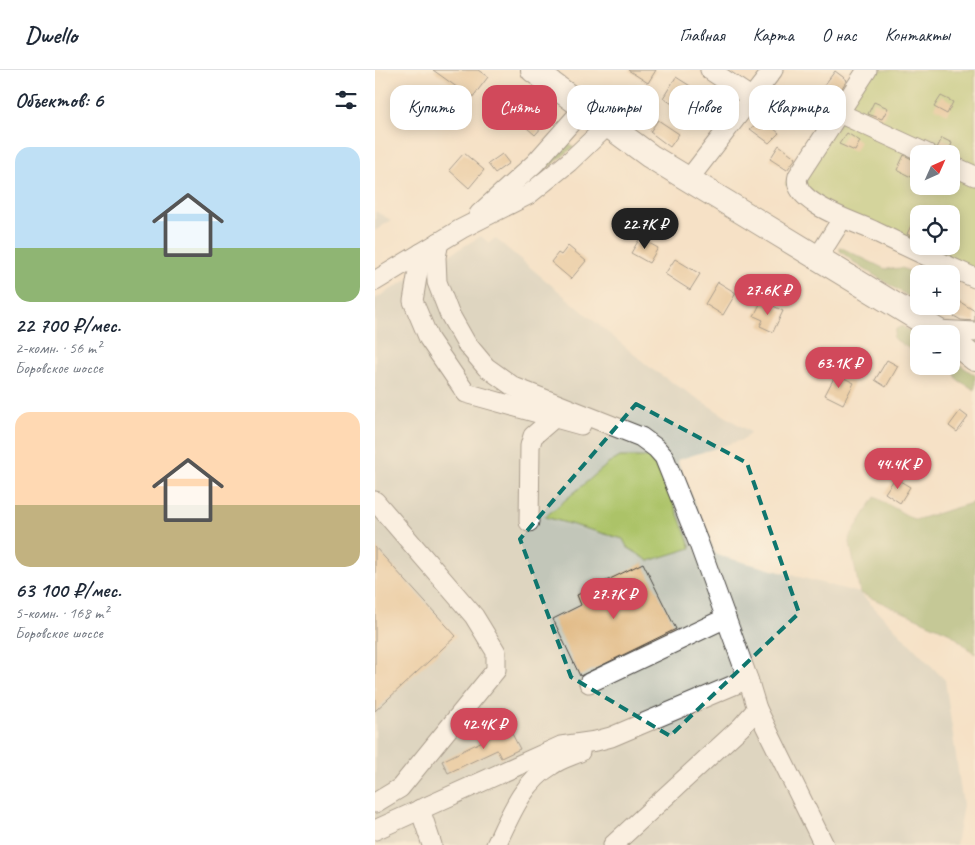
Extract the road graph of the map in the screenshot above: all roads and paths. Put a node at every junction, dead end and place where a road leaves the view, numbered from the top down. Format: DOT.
graph roads {
  1 [pos="533,70"];
  2 [pos="710,70"];
  3 [pos="773,70"];
  4 [pos="867,70"];
  5 [pos="762,85"];
  6 [pos="567,96"];
  7 [pos="749,96"];
  8 [pos="749,102"];
  9 [pos="846,103"];
  10 [pos="846,117"];
  11 [pos="567,126"];
  12 [pos="603,130"];
  13 [pos="613,130"];
  14 [pos="828,130"];
  15 [pos="910,146"];
  16 [pos="960,169"];
  17 [pos="975,176"];
  18 [pos="689,180"];
  19 [pos="842,219"];
  20 [pos="461,229"];
  21 [pos="439,242"];
  22 [pos="421,253"];
  23 [pos="818,258"];
  24 [pos="975,278"];
  25 [pos="375,281"];
  26 [pos="929,325"];
  27 [pos="975,332"];
  28 [pos="960,333"];
  29 [pos="960,347"];
  30 [pos="975,359"];
  31 [pos="555,417"];
  32 [pos="641,437"];
  33 [pos="375,501"];
  34 [pos="529,522"];
  35 [pos="726,618"];
  36 [pos="748,679"];
  37 [pos="589,683"];
  38 [pos="757,709"];
  39 [pos="611,737"];
  40 [pos="375,803"];
  41 [pos="420,809"];
  42 [pos="375,830"];
  43 [pos="629,836"];
  44 [pos="432,845"];
  45 [pos="496,845"];
  46 [pos="613,845"];
  47 [pos="824,845"];
  1 -- 6 [label="main road"];
  2 -- 7 [label="street"];
  3 -- 5 [label="street"];
  4 -- 9 [label="street"];
  8 -- 18 [label="street"];
  10 -- 15 [label="street"];
  11 -- 20 [label="street"];
  12 -- 20 [label="street"];
  13 -- 18 [label="main road"];
  14 -- 19 [label="street"];
  16 -- 17 [label="street"];
  18 -- 23 [label="main road"];
  19 -- 23 [label="street"];
  19 -- 24 [label="street"];
  20 -- 21 [label="street"];
  21 -- 22 [label="street"];
  21 -- 32 [label="street"];
  22 -- 25 [label="street"];
  22 -- 31 [label="street"];
  23 -- 26 [label="main road"];
  27 -- 28 [label="street"];
  29 -- 30 [label="main road"];
  31 -- 32 [label="street"];
  31 -- 34 [label="street"];
  32 -- 35 [label="street"];
  33 -- 40 [label="street"];
  35 -- 36 [label="street"];
  35 -- 37 [label="street"];
  36 -- 38 [label="street"];
  36 -- 39 [label="street"];
  38 -- 43 [label="street"];
  38 -- 47 [label="street"];
  39 -- 41 [label="street"];
  39 -- 45 [label="street"];
  41 -- 42 [label="street"];
  41 -- 44 [label="street"];
  43 -- 46 [label="street"];
}
